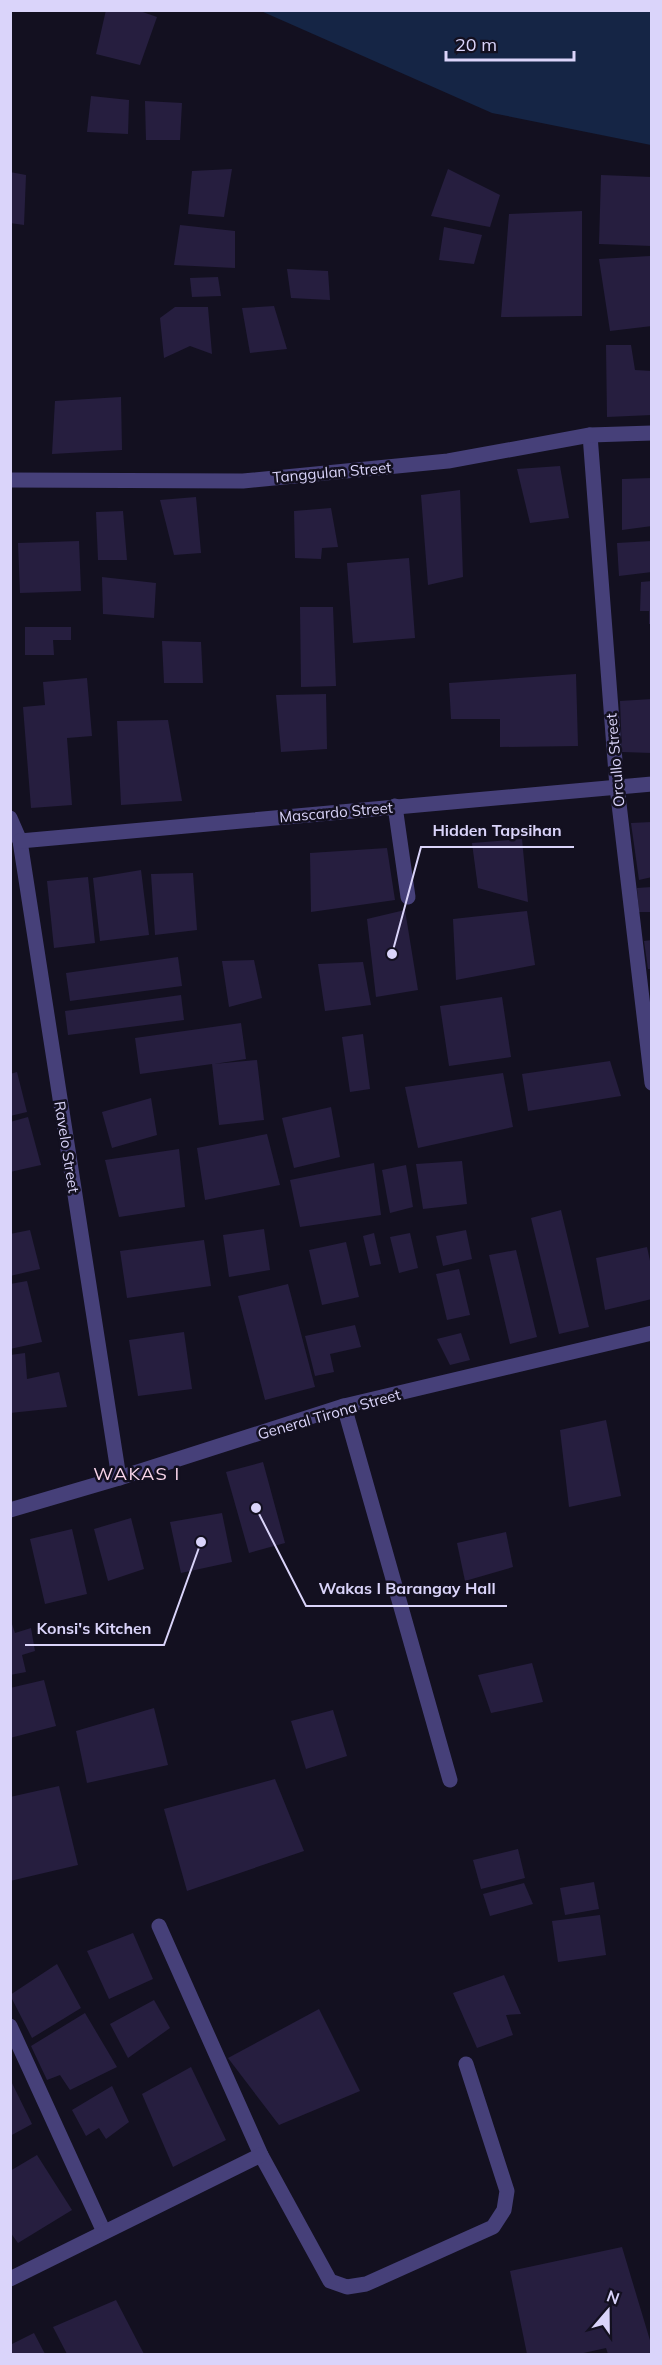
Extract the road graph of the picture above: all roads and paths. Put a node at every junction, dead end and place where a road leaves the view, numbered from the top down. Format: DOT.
graph roads {
  1 [pos="651,433"];
  2 [pos="590,435"];
  3 [pos="10,480"];
  4 [pos="651,784"];
  5 [pos="617,788"];
  6 [pos="395,807"];
  7 [pos="10,818"];
  8 [pos="20,841"];
  9 [pos="408,897"];
  10 [pos="651,1083"];
  11 [pos="651,1333"];
  12 [pos="344,1406"];
  13 [pos="119,1478"];
  14 [pos="10,1509"];
  15 [pos="450,1780"];
  16 [pos="159,1926"];
  17 [pos="10,2026"];
  18 [pos="466,2064"];
  19 [pos="261,2155"];
  20 [pos="104,2232"];
  21 [pos="10,2279"];
  1 -- 2 [label="street, Tanggulan Street"];
  2 -- 3 [label="street, Tanggulan Street"];
  2 -- 5 [label="street, Orcullo Street"];
  4 -- 5 [label="street, Mascardo Street"];
  5 -- 6 [label="street, Mascardo Street"];
  5 -- 10 [label="street, Orcullo Street"];
  6 -- 8 [label="street, Mascardo Street"];
  6 -- 9 [label="street"];
  7 -- 8 [label="street, Ravelo Street"];
  8 -- 13 [label="street, Ravelo Street"];
  11 -- 12 [label="street, General Tirona Street"];
  12 -- 13 [label="street, General Tirona Street"];
  12 -- 15 [label="street"];
  13 -- 14 [label="street, General Tirona Street"];
  16 -- 19 [label="street"];
  17 -- 20 [label="street"];
  18 -- 19 [label="street"];
  19 -- 20 [label="street"];
  20 -- 21 [label="street"];
}
